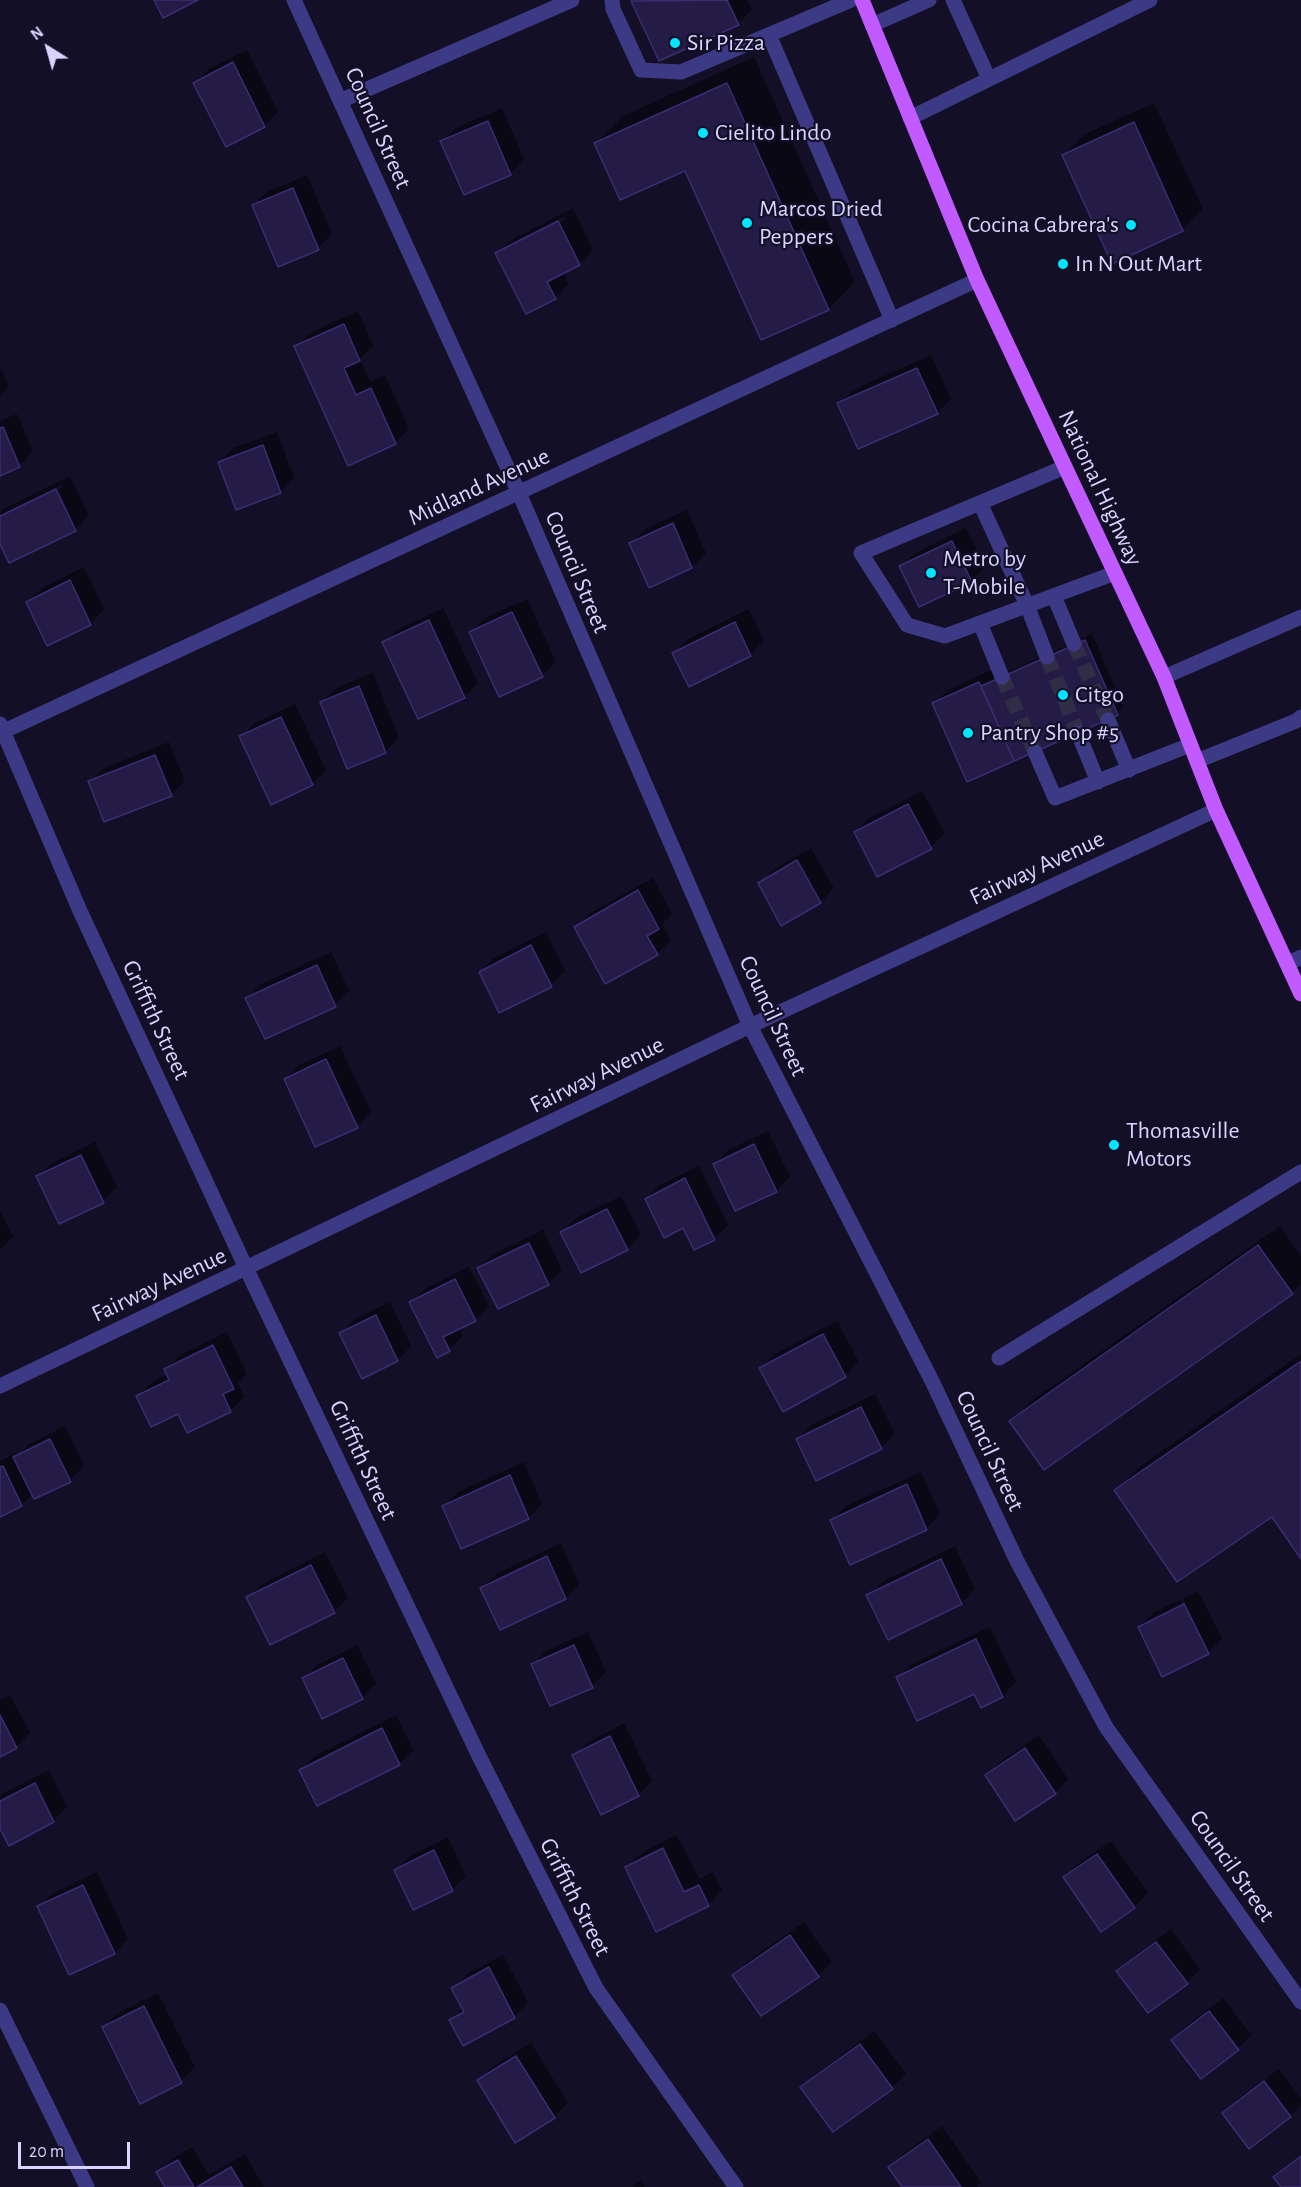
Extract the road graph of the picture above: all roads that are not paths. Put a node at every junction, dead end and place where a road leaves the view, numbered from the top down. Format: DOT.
graph roads {
  1 [pos="294,0"];
  2 [pos="572,0"];
  3 [pos="612,0"];
  4 [pos="851,0"];
  5 [pos="862,0"];
  6 [pos="929,0"];
  7 [pos="953,0"];
  8 [pos="1150,0"];
  9 [pos="872,25"];
  10 [pos="769,35"];
  11 [pos="989,79"];
  12 [pos="340,101"];
  13 [pos="910,118"];
  14 [pos="977,280"];
  15 [pos="892,320"];
  16 [pos="1065,467"];
  17 [pos="519,494"];
  18 [pos="980,503"];
  19 [pos="1115,573"];
  20 [pos="1054,596"];
  21 [pos="1027,605"];
  22 [pos="1301,617"];
  23 [pos="980,623"];
  24 [pos="1074,644"];
  25 [pos="1047,657"];
  26 [pos="1002,676"];
  27 [pos="1164,677"];
  28 [pos="1108,720"];
  29 [pos="1299,724"];
  30 [pos="1,730"];
  31 [pos="1078,733"];
  32 [pos="1190,745"];
  33 [pos="1035,752"];
  34 [pos="1197,761"];
  35 [pos="1130,770"];
  36 [pos="1098,782"];
  37 [pos="1216,810"];
  38 [pos="1294,960"];
  39 [pos="1301,994"];
  40 [pos="750,1026"];
  41 [pos="1301,1172"];
  42 [pos="246,1268"];
  43 [pos="999,1358"];
  44 [pos="0,1386"];
  45 [pos="1301,2002"];
  46 [pos="0,2010"];
  47 [pos="87,2187"];
  48 [pos="736,2187"];
  1 -- 12 [label="street, Council Street"];
  2 -- 12 [label="street"];
  3 -- 10 [label="street"];
  4 -- 10 [label="street"];
  5 -- 9 [label="main road, National Highway"];
  6 -- 9 [label="street"];
  7 -- 11 [label="street"];
  8 -- 11 [label="street"];
  9 -- 13 [label="main road, National Highway"];
  10 -- 15 [label="street"];
  11 -- 13 [label="street"];
  12 -- 17 [label="street, Council Street"];
  13 -- 14 [label="main road, National Highway"];
  14 -- 15 [label="street, Midland Avenue"];
  14 -- 16 [label="main road, National Highway"];
  15 -- 17 [label="street, Midland Avenue"];
  16 -- 18 [label="street"];
  16 -- 19 [label="main road, National Highway"];
  17 -- 30 [label="street, Midland Avenue"];
  17 -- 40 [label="street, Council Street"];
  18 -- 21 [label="street"];
  18 -- 23 [label="street"];
  19 -- 20 [label="street"];
  19 -- 27 [label="main road, National Highway"];
  20 -- 21 [label="street"];
  20 -- 24 [label="street"];
  21 -- 23 [label="street"];
  21 -- 25 [label="street"];
  22 -- 27 [label="street"];
  23 -- 26 [label="street"];
  27 -- 32 [label="main road, National Highway"];
  28 -- 35 [label="street"];
  29 -- 34 [label="street"];
  30 -- 42 [label="street, Griffith Street"];
  31 -- 36 [label="street"];
  32 -- 34 [label="main road, National Highway"];
  32 -- 35 [label="street"];
  33 -- 36 [label="street"];
  34 -- 37 [label="main road, National Highway"];
  35 -- 36 [label="street"];
  37 -- 38 [label="main road, National Highway"];
  37 -- 40 [label="street, Fairway Avenue"];
  38 -- 39 [label="main road, National Highway"];
  40 -- 42 [label="street, Fairway Avenue"];
  40 -- 45 [label="street, Council Street"];
  41 -- 43 [label="street"];
  42 -- 44 [label="street, Fairway Avenue"];
  42 -- 48 [label="street, Griffith Street"];
  46 -- 47 [label="street"];
}
